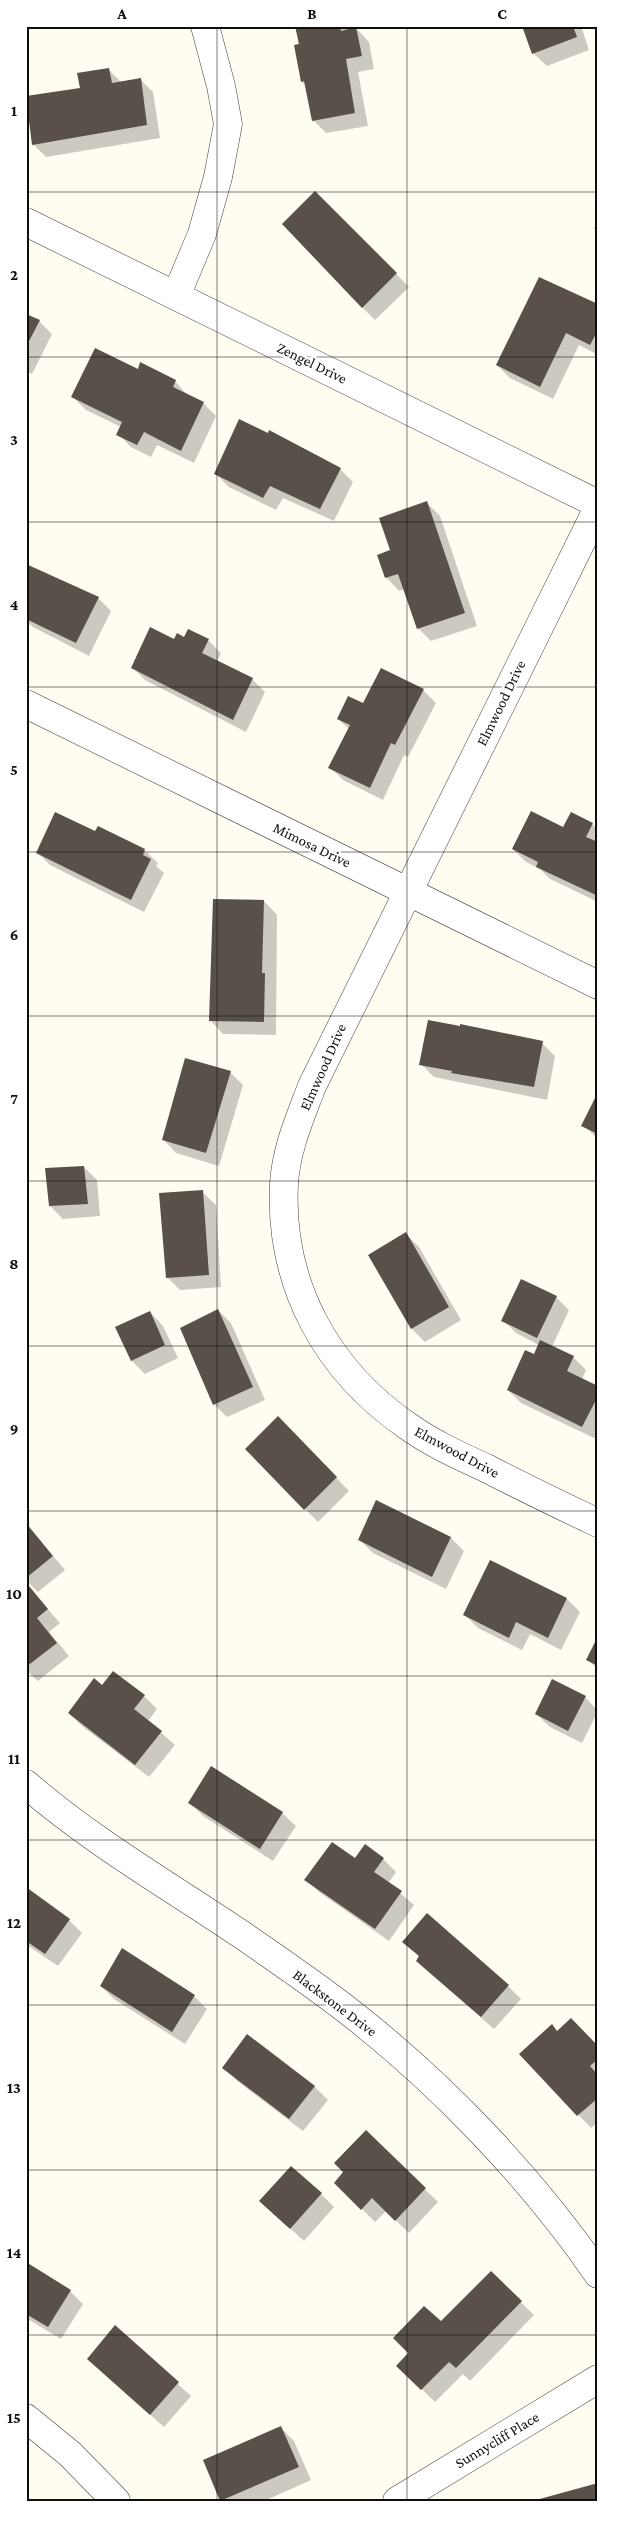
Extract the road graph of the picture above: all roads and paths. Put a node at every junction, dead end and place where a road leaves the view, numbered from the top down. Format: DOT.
graph roads {
  1 [pos="205,26"];
  2 [pos="26,222"];
  3 [pos="176,296"];
  4 [pos="598,504"];
  5 [pos="598,508"];
  6 [pos="26,704"];
  7 [pos="408,893"];
  8 [pos="598,985"];
  9 [pos="598,1523"];
  10 [pos="26,1784"];
  11 [pos="598,2274"];
  12 [pos="598,2379"];
  13 [pos="26,2418"];
  14 [pos="116,2501"];
  15 [pos="397,2501"];
  1 -- 3 [label="street"];
  2 -- 3 [label="street, Zengel Drive"];
  3 -- 4 [label="street, Zengel Drive"];
  5 -- 7 [label="street, Elmwood Drive"];
  6 -- 7 [label="street, Mimosa Drive"];
  7 -- 8 [label="street, Mimosa Drive"];
  7 -- 9 [label="street, Elmwood Drive"];
  10 -- 11 [label="street, Blackstone Drive"];
  12 -- 15 [label="street, Sunnycliff Place"];
  13 -- 14 [label="street"];
}
